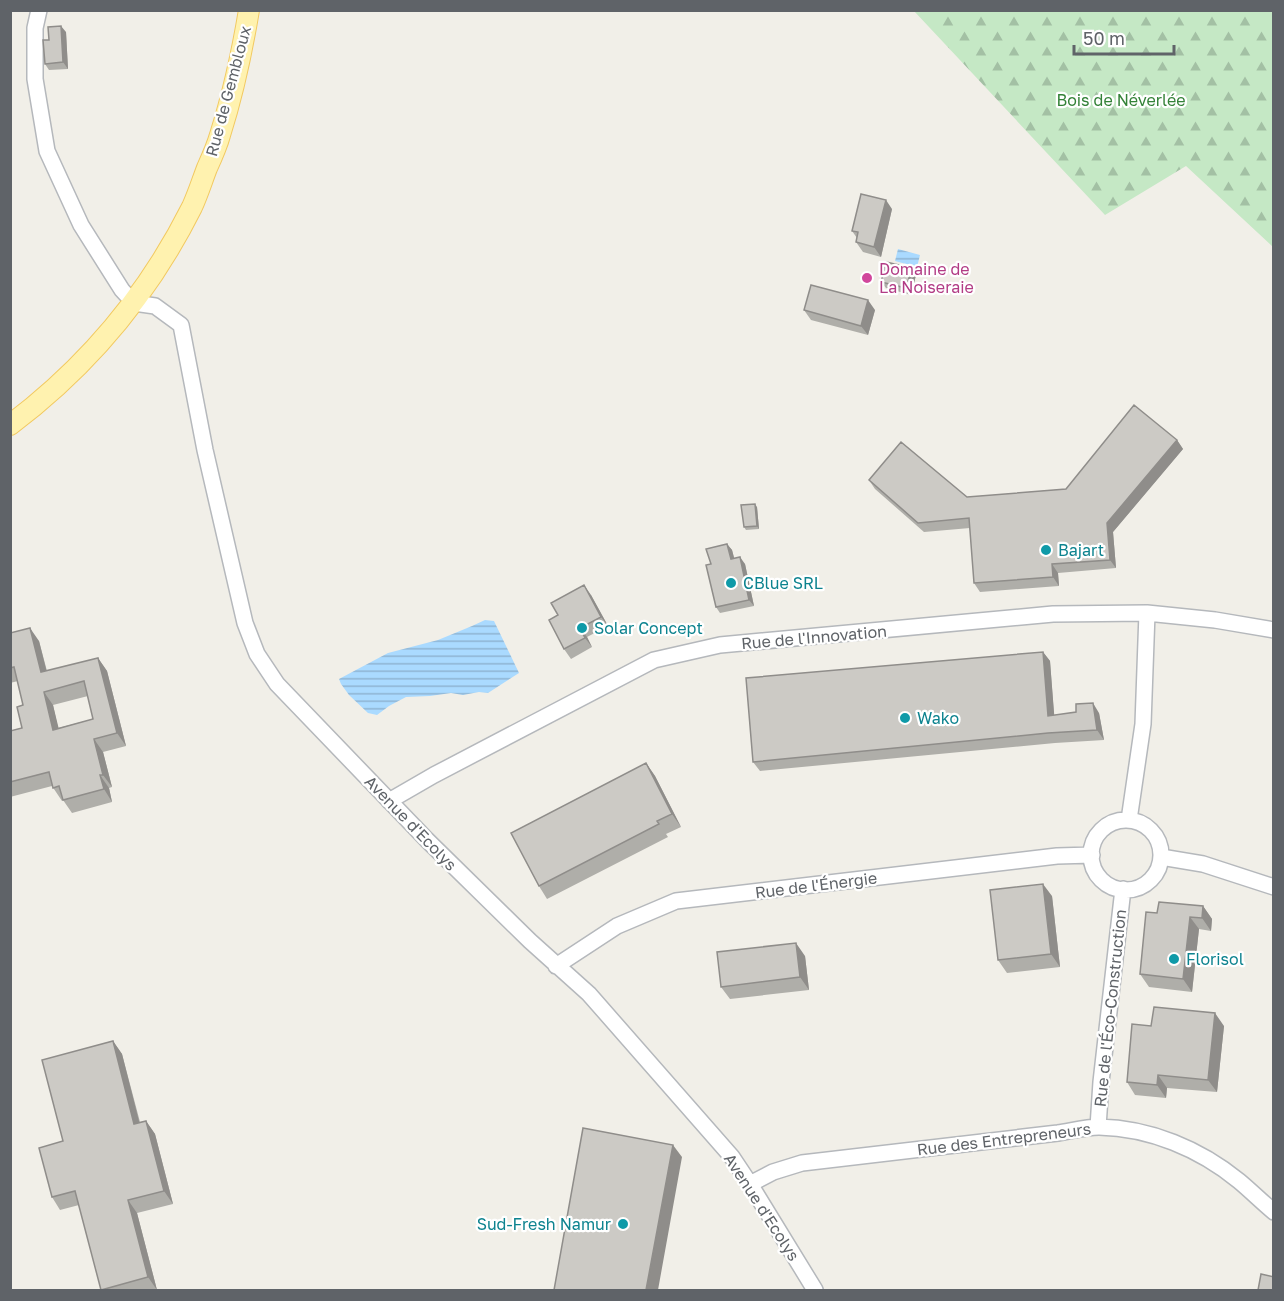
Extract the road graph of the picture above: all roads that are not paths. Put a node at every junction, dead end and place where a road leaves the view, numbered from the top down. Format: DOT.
graph roads {
  1 [pos="39,10"];
  2 [pos="249,10"];
  3 [pos="134,303"];
  4 [pos="10,425"];
  5 [pos="1147,613"];
  6 [pos="1274,630"];
  7 [pos="389,801"];
  8 [pos="1129,820"];
  9 [pos="1092,855"];
  10 [pos="1161,857"];
  11 [pos="1274,887"];
  12 [pos="1123,889"];
  13 [pos="556,966"];
  14 [pos="1098,1127"];
  15 [pos="750,1184"];
  16 [pos="1274,1212"];
  17 [pos="814,1290"];
  1 -- 3 [label="street"];
  2 -- 3 [label="main road, Rue de Gembloux"];
  3 -- 4 [label="main road, Rue de Gembloux"];
  3 -- 7 [label="street, Avenue d'Ecolys"];
  5 -- 6 [label="street, Rue de l'Innovation"];
  5 -- 7 [label="street, Rue de l'Innovation"];
  5 -- 8 [label="street"];
  7 -- 13 [label="street, Avenue d'Ecolys"];
  8 -- 9 [label="street"];
  8 -- 10 [label="street"];
  9 -- 12 [label="street"];
  9 -- 13 [label="street, Rue de l'Énergie"];
  10 -- 11 [label="street"];
  10 -- 12 [label="street"];
  12 -- 14 [label="street, Rue de l'Éco-Construction"];
  13 -- 15 [label="street, Avenue d'Ecolys"];
  14 -- 15 [label="street, Rue des Entrepreneurs"];
  14 -- 16 [label="street, Rue des Entrepreneurs"];
  15 -- 17 [label="street, Avenue d'Ecolys"];
}
